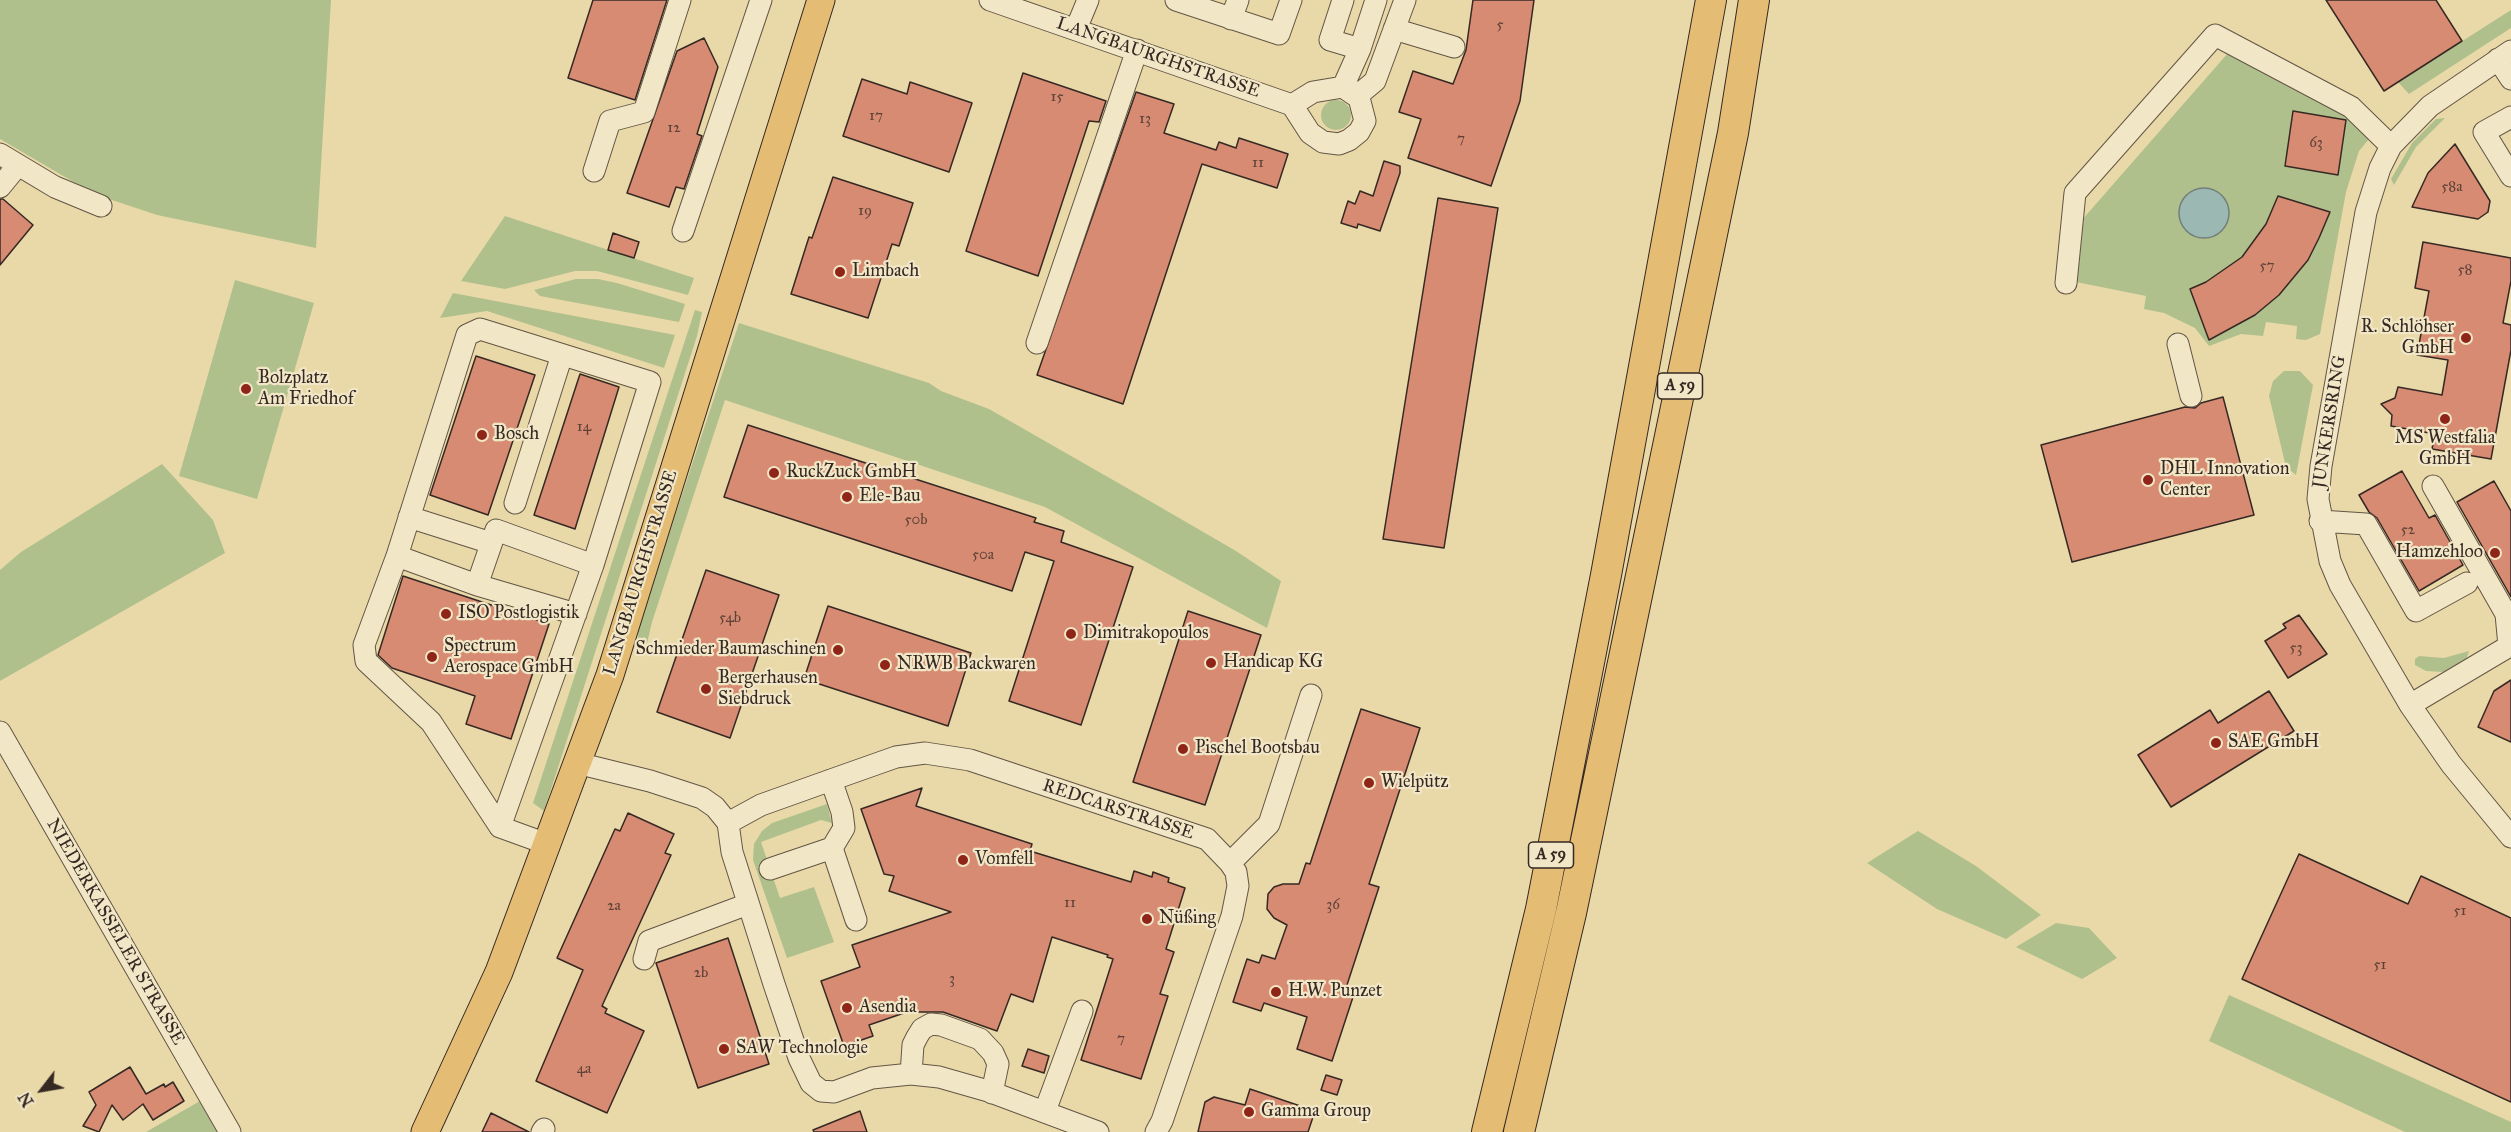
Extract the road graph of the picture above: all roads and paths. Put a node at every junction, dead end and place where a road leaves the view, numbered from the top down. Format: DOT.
graph roads {
  1 [pos="680,0"];
  2 [pos="761,0"];
  3 [pos="822,0"];
  4 [pos="990,0"];
  5 [pos="1088,0"];
  6 [pos="1176,0"];
  7 [pos="1291,0"];
  8 [pos="1343,0"];
  9 [pos="1376,0"];
  10 [pos="1405,0"];
  11 [pos="1704,0"];
  12 [pos="1711,0"];
  13 [pos="1754,0"];
  14 [pos="1774,0"];
  15 [pos="1234,9"];
  16 [pos="1394,29"];
  17 [pos="1076,30"];
  18 [pos="1454,47"];
  19 [pos="1360,49"];
  20 [pos="1137,50"];
  21 [pos="2504,55"];
  22 [pos="1698,72"];
  23 [pos="2511,79"];
  24 [pos="1348,90"];
  25 [pos="1292,105"];
  26 [pos="2511,117"];
  27 [pos="1733,133"];
  28 [pos="2391,146"];
  29 [pos="0,154"];
  30 [pos="18,165"];
  31 [pos="594,171"];
  32 [pos="2511,176"];
  33 [pos="0,187"];
  34 [pos="101,206"];
  35 [pos="683,231"];
  36 [pos="2066,283"];
  37 [pos="1038,343"];
  38 [pos="2178,344"];
  39 [pos="562,355"];
  40 [pos="2191,396"];
  41 [pos="2433,486"];
  42 [pos="515,503"];
  43 [pos="409,517"];
  44 [pos="2320,521"];
  45 [pos="491,543"];
  46 [pos="397,556"];
  47 [pos="593,566"];
  48 [pos="2467,584"];
  49 [pos="477,585"];
  50 [pos="576,614"];
  51 [pos="2510,645"];
  52 [pos="1311,695"];
  53 [pos="2410,705"];
  54 [pos="0,732"];
  55 [pos="577,763"];
  56 [pos="831,780"];
  57 [pos="728,824"];
  58 [pos="500,827"];
  59 [pos="2511,837"];
  60 [pos="547,844"];
  61 [pos="832,848"];
  62 [pos="1230,863"];
  63 [pos="770,869"];
  64 [pos="748,904"];
  65 [pos="856,920"];
  66 [pos="644,959"];
  67 [pos="1082,1011"];
  68 [pos="911,1074"];
  69 [pos="992,1093"];
  70 [pos="1045,1111"];
  71 [pos="230,1132"];
  72 [pos="425,1132"];
  73 [pos="1098,1132"];
  74 [pos="1156,1132"];
  75 [pos="1487,1132"];
  76 [pos="1519,1132"];
  1 -- 31 [label="street"];
  2 -- 35 [label="street"];
  3 -- 55 [label="main road, LANGBAURGHSTRASSE"];
  4 -- 17 [label="street, LANGBAURGHSTRASSE"];
  5 -- 17 [label="street"];
  6 -- 15 [label="street"];
  7 -- 15 [label="street"];
  8 -- 19 [label="street"];
  9 -- 19 [label="street"];
  10 -- 16 [label="street"];
  11 -- 22 [label="highway"];
  12 -- 22 [label="highway, A 59"];
  13 -- 27 [label="highway, A 59"];
  14 -- 27 [label="highway"];
  16 -- 18 [label="street"];
  16 -- 24 [label="street"];
  17 -- 20 [label="street, LANGBAURGHSTRASSE"];
  19 -- 24 [label="street"];
  20 -- 25 [label="street, LANGBAURGHSTRASSE"];
  20 -- 37 [label="street"];
  21 -- 23 [label="street"];
  21 -- 28 [label="street, JUNKERSRING"];
  22 -- 75 [label="highway, A 59"];
  24 -- 25 [label="street"];
  24 -- 25 [label="street"];
  26 -- 32 [label="street"];
  27 -- 76 [label="highway, A 59"];
  28 -- 36 [label="street"];
  28 -- 44 [label="street, JUNKERSRING"];
  29 -- 30 [label="street"];
  30 -- 33 [label="street"];
  30 -- 34 [label="street"];
  38 -- 40 [label="street"];
  39 -- 42 [label="street"];
  39 -- 43 [label="street"];
  39 -- 47 [label="street"];
  41 -- 51 [label="street"];
  43 -- 45 [label="street"];
  43 -- 46 [label="street"];
  44 -- 48 [label="street"];
  44 -- 53 [label="street, JUNKERSRING"];
  45 -- 47 [label="street"];
  45 -- 49 [label="street"];
  46 -- 49 [label="street"];
  46 -- 58 [label="street"];
  47 -- 50 [label="street"];
  49 -- 50 [label="street"];
  50 -- 58 [label="street"];
  51 -- 53 [label="street"];
  52 -- 62 [label="street"];
  53 -- 59 [label="street, JUNKERSRING"];
  54 -- 71 [label="street, NIEDERKASSELER STRASSE"];
  55 -- 57 [label="street"];
  55 -- 60 [label="main road, LANGBAURGHSTRASSE"];
  56 -- 57 [label="street, REDCARSTRASSE"];
  56 -- 61 [label="street"];
  56 -- 62 [label="street, REDCARSTRASSE"];
  57 -- 64 [label="street"];
  58 -- 60 [label="street"];
  60 -- 72 [label="main road, LANGBAURGHSTRASSE"];
  61 -- 63 [label="street"];
  61 -- 65 [label="street"];
  62 -- 74 [label="street, REDCARSTRASSE"];
  64 -- 66 [label="street"];
  64 -- 68 [label="street"];
  67 -- 70 [label="street"];
  68 -- 69 [label="street"];
  68 -- 69 [label="street"];
  69 -- 70 [label="street"];
  70 -- 73 [label="street"];
}
